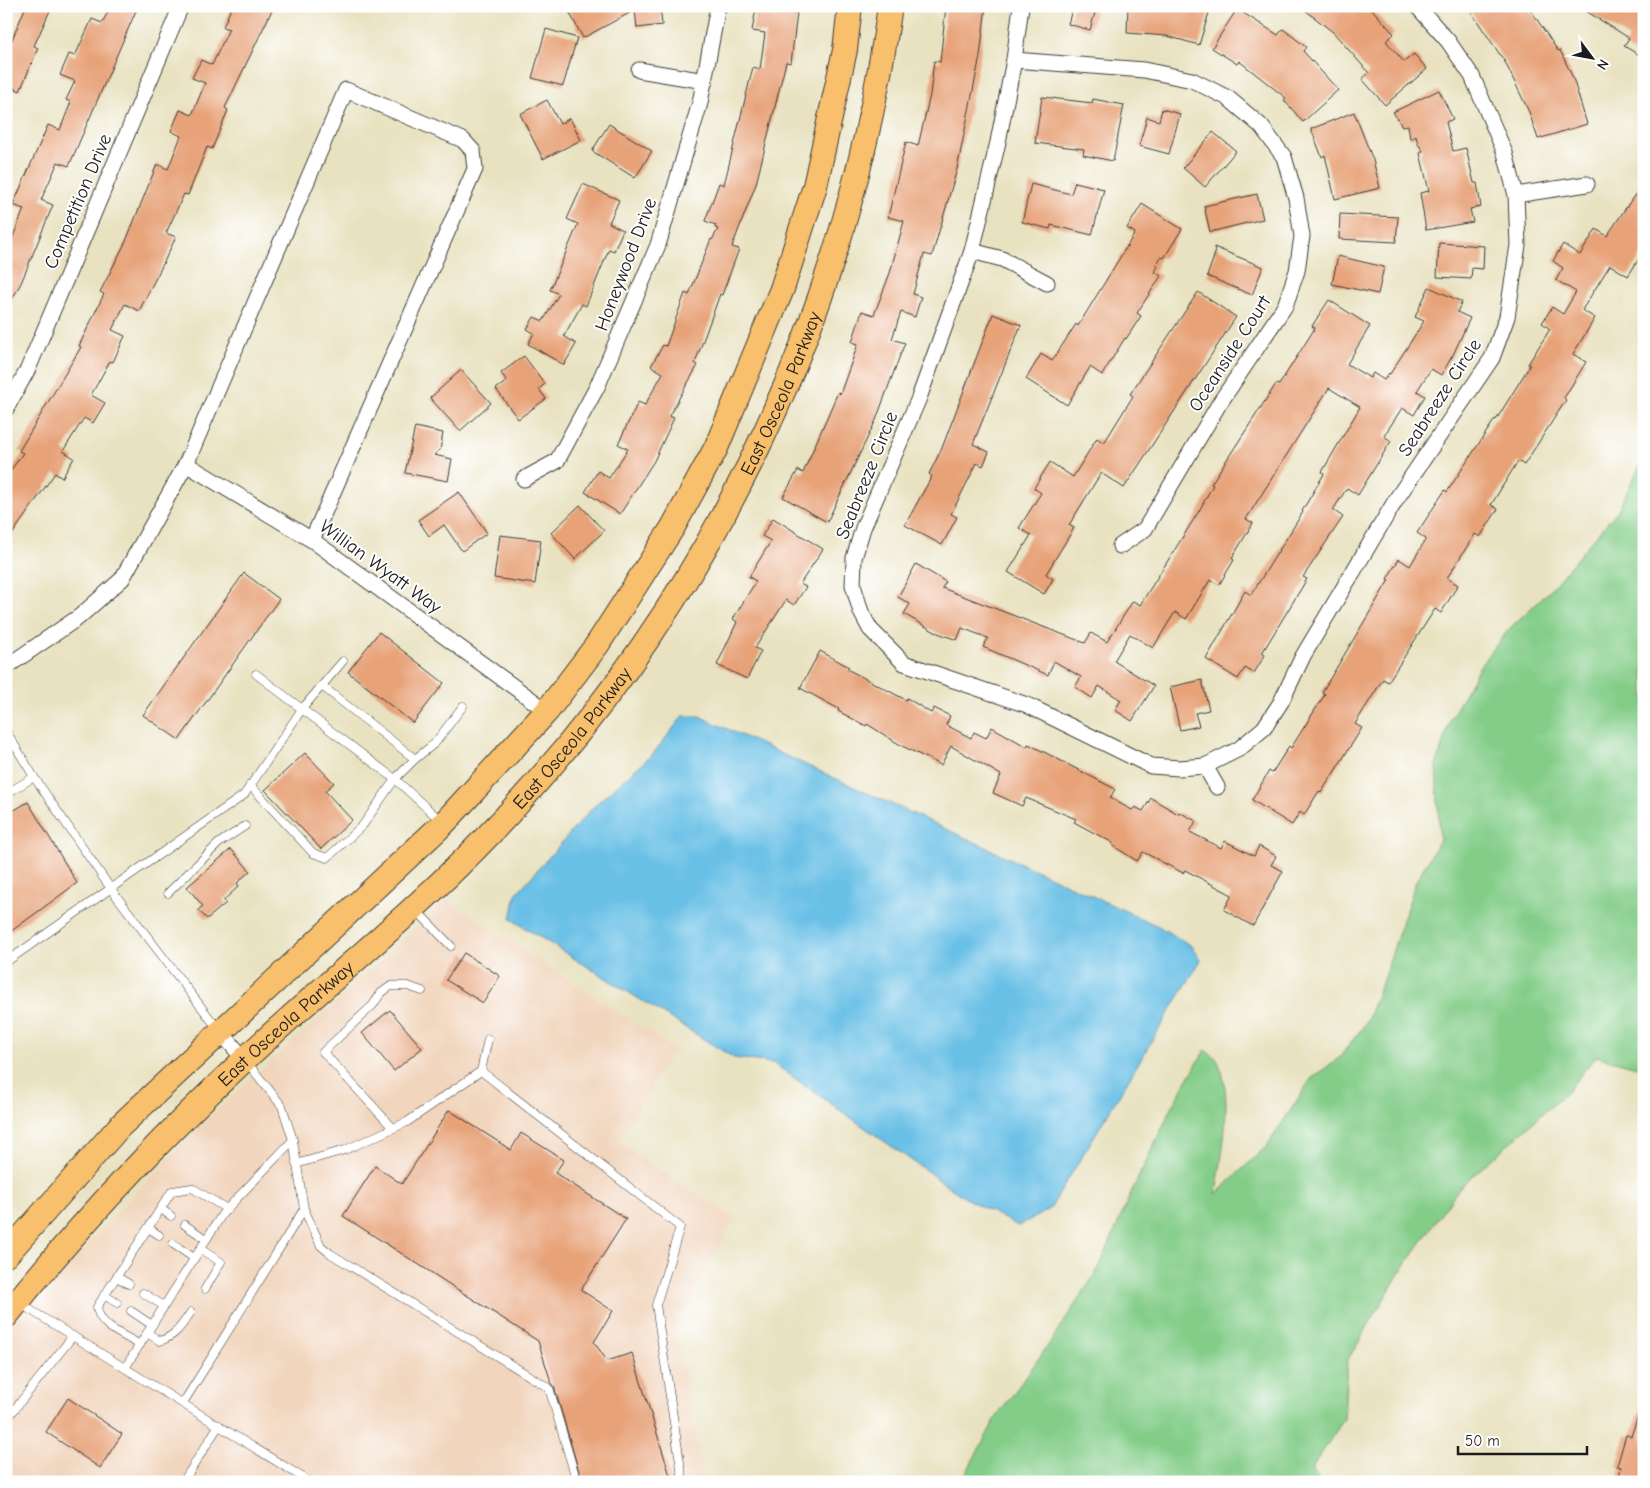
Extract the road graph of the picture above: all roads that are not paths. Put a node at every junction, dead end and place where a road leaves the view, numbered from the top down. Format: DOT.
graph roads {
  1 [pos="181,6"];
  2 [pos="718,6"];
  3 [pos="850,6"];
  4 [pos="890,6"];
  5 [pos="1021,6"];
  6 [pos="1417,6"];
  7 [pos="1014,60"];
  8 [pos="639,70"];
  9 [pos="705,81"];
  10 [pos="1587,184"];
  11 [pos="1516,195"];
  12 [pos="972,251"];
  13 [pos="1047,283"];
  14 [pos="6,408"];
  15 [pos="186,464"];
  16 [pos="524,479"];
  17 [pos="312,540"];
  18 [pos="1120,546"];
  19 [pos="343,661"];
  20 [pos="6,667"];
  21 [pos="256,674"];
  22 [pos="322,686"];
  23 [pos="463,706"];
  24 [pos="302,709"];
  25 [pos="547,711"];
  26 [pos="6,731"];
  27 [pos="415,759"];
  28 [pos="1206,766"];
  29 [pos="34,777"];
  30 [pos="395,779"];
  31 [pos="250,785"];
  32 [pos="1217,787"];
  33 [pos="6,794"];
  34 [pos="444,823"];
  35 [pos="245,826"];
  36 [pos="111,889"];
  37 [pos="168,894"];
  38 [pos="412,907"];
  39 [pos="451,946"];
  40 [pos="6,962"];
  41 [pos="422,991"];
  42 [pos="220,1032"];
  43 [pos="488,1039"];
  44 [pos="244,1059"];
  45 [pos="481,1071"];
  46 [pos="393,1128"];
  47 [pos="293,1140"];
  48 [pos="296,1164"];
  49 [pos="161,1209"];
  50 [pos="227,1209"];
  51 [pos="304,1209"];
  52 [pos="171,1216"];
  53 [pos="185,1225"];
  54 [pos="148,1228"];
  55 [pos="159,1235"];
  56 [pos="206,1239"];
  57 [pos="173,1244"];
  58 [pos="200,1249"];
  59 [pos="6,1255"];
  60 [pos="194,1258"];
  61 [pos="117,1276"];
  62 [pos="129,1284"];
  63 [pos="205,1289"];
  64 [pos="142,1293"];
  65 [pos="104,1295"];
  66 [pos="117,1303"];
  67 [pos="164,1306"];
  68 [pos="12,1309"];
  69 [pos="131,1311"];
  70 [pos="191,1312"];
  71 [pos="152,1325"];
  72 [pos="146,1333"];
  73 [pos="73,1336"];
  74 [pos="140,1344"];
  75 [pos="125,1368"];
  76 [pos="183,1403"];
  77 [pos="6,1420"];
  78 [pos="219,1425"];
  79 [pos="183,1482"];
  80 [pos="310,1482"];
  81 [pos="577,1482"];
  82 [pos="683,1482"];
  1 -- 14 [label="street, Competition Drive"];
  2 -- 9 [label="street, Honeywood Drive"];
  3 -- 25 [label="main road, East Osceola Parkway"];
  4 -- 38 [label="main road, East Osceola Parkway"];
  5 -- 7 [label="street, Seabreeze Circle"];
  6 -- 11 [label="street, Seabreeze Circle"];
  7 -- 12 [label="street, Seabreeze Circle"];
  7 -- 18 [label="street, Oceanside Court"];
  8 -- 9 [label="street"];
  9 -- 16 [label="street, Honeywood Drive"];
  10 -- 11 [label="street"];
  11 -- 28 [label="street, Seabreeze Circle"];
  12 -- 13 [label="street"];
  12 -- 28 [label="street, Seabreeze Circle"];
  15 -- 17 [label="street, Willian Wyatt Way"];
  15 -- 17 [label="street"];
  15 -- 20 [label="street"];
  17 -- 25 [label="street, Willian Wyatt Way"];
  19 -- 22 [label="lane"];
  21 -- 24 [label="lane"];
  22 -- 24 [label="lane"];
  22 -- 27 [label="lane"];
  23 -- 27 [label="lane"];
  24 -- 30 [label="lane"];
  24 -- 31 [label="lane"];
  25 -- 34 [label="main road, East Osceola Parkway"];
  26 -- 29 [label="lane"];
  27 -- 30 [label="lane"];
  28 -- 32 [label="street"];
  29 -- 33 [label="lane"];
  29 -- 36 [label="lane"];
  30 -- 31 [label="lane"];
  30 -- 34 [label="lane"];
  31 -- 36 [label="lane"];
  34 -- 42 [label="main road, East Osceola Parkway"];
  35 -- 37 [label="lane"];
  36 -- 40 [label="lane"];
  36 -- 42 [label="lane"];
  38 -- 39 [label="lane"];
  38 -- 44 [label="main road, East Osceola Parkway"];
  41 -- 46 [label="lane"];
  42 -- 44 [label="street"];
  42 -- 59 [label="main road, East Osceola Parkway"];
  43 -- 45 [label="lane"];
  44 -- 47 [label="lane"];
  44 -- 68 [label="main road, East Osceola Parkway"];
  45 -- 46 [label="lane"];
  45 -- 82 [label="lane"];
  46 -- 48 [label="lane"];
  47 -- 48 [label="lane"];
  47 -- 50 [label="lane"];
  48 -- 51 [label="lane"];
  49 -- 50 [label="lane"];
  49 -- 52 [label="lane"];
  49 -- 54 [label="lane"];
  50 -- 56 [label="lane"];
  51 -- 76 [label="lane"];
  51 -- 81 [label="lane"];
  53 -- 56 [label="lane"];
  54 -- 55 [label="lane"];
  54 -- 61 [label="lane"];
  56 -- 58 [label="lane"];
  57 -- 60 [label="lane"];
  58 -- 60 [label="lane"];
  58 -- 63 [label="lane"];
  60 -- 67 [label="lane"];
  61 -- 62 [label="lane"];
  61 -- 65 [label="lane"];
  64 -- 67 [label="lane"];
  65 -- 66 [label="lane"];
  65 -- 74 [label="lane"];
  67 -- 71 [label="lane"];
  68 -- 73 [label="lane"];
  69 -- 71 [label="lane"];
  70 -- 72 [label="lane"];
  71 -- 72 [label="lane"];
  72 -- 74 [label="lane"];
  73 -- 75 [label="lane"];
  73 -- 77 [label="lane"];
  74 -- 75 [label="lane"];
  75 -- 76 [label="lane"];
  76 -- 78 [label="lane"];
  78 -- 79 [label="lane"];
  78 -- 80 [label="lane"];
}
